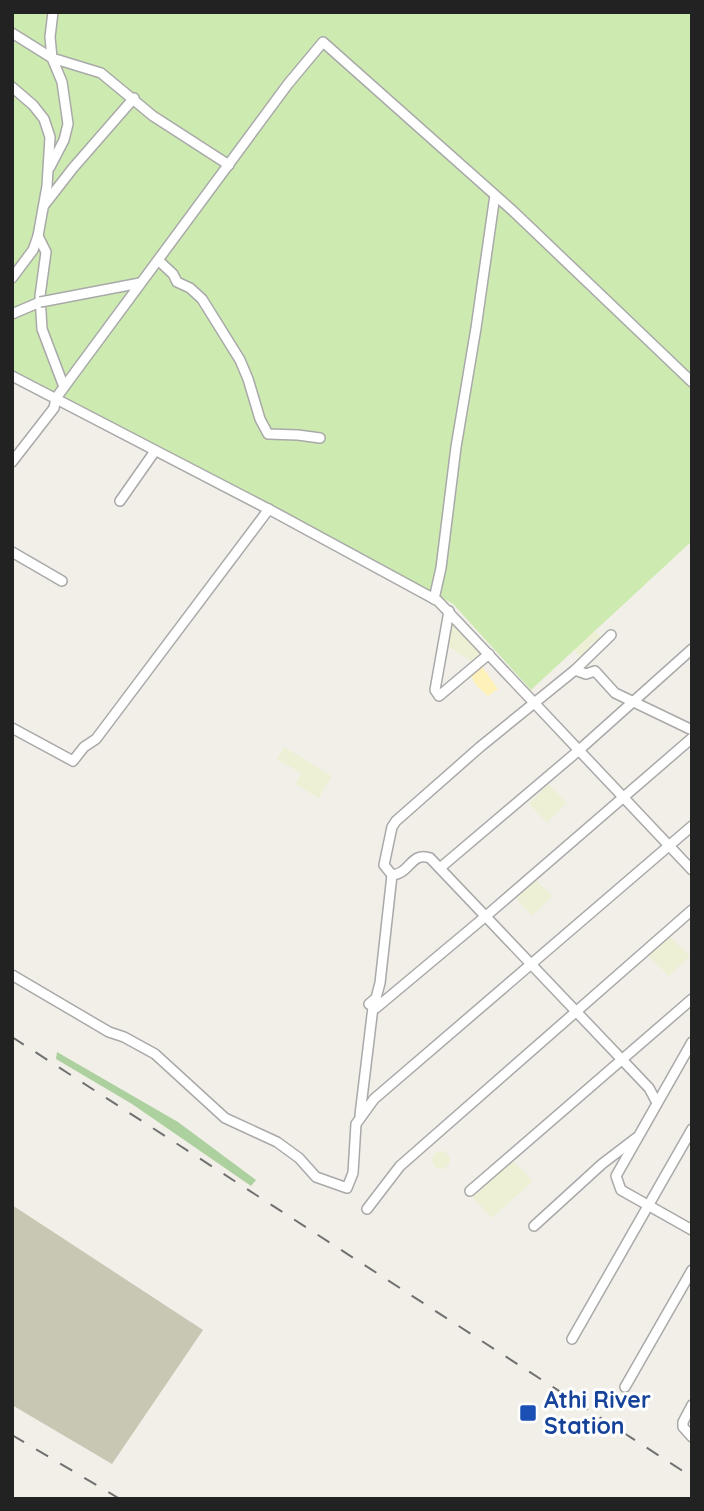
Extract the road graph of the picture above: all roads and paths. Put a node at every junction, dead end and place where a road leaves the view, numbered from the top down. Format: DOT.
graph roads {
  1 [pos="52,12"];
  2 [pos="12,33"];
  3 [pos="52,58"];
  4 [pos="12,87"];
  5 [pos="134,98"];
  6 [pos="229,164"];
  7 [pos="49,169"];
  8 [pos="495,195"];
  9 [pos="44,205"];
  10 [pos="38,236"];
  11 [pos="158,260"];
  12 [pos="12,278"];
  13 [pos="140,283"];
  14 [pos="12,314"];
  15 [pos="12,376"];
  16 [pos="692,382"];
  17 [pos="64,387"];
  18 [pos="55,398"];
  19 [pos="320,438"];
  20 [pos="155,451"];
  21 [pos="12,462"];
  22 [pos="120,501"];
  23 [pos="269,509"];
  24 [pos="12,552"];
  25 [pos="62,581"];
  26 [pos="434,599"];
  27 [pos="449,611"];
  28 [pos="611,635"];
  29 [pos="692,649"];
  30 [pos="489,654"];
  31 [pos="575,670"];
  32 [pos="533,702"];
  33 [pos="633,702"];
  34 [pos="12,728"];
  35 [pos="692,730"];
  36 [pos="692,738"];
  37 [pos="578,751"];
  38 [pos="623,797"];
  39 [pos="692,825"];
  40 [pos="668,846"];
  41 [pos="440,868"];
  42 [pos="692,870"];
  43 [pos="393,875"];
  44 [pos="692,910"];
  45 [pos="486,916"];
  46 [pos="531,962"];
  47 [pos="12,975"];
  48 [pos="692,999"];
  49 [pos="373,1007"];
  50 [pos="575,1010"];
  51 [pos="692,1042"];
  52 [pos="621,1059"];
  53 [pos="657,1104"];
  54 [pos="360,1115"];
  55 [pos="692,1129"];
  56 [pos="640,1135"];
  57 [pos="470,1191"];
  58 [pos="649,1206"];
  59 [pos="367,1209"];
  60 [pos="534,1226"];
  61 [pos="692,1230"];
  62 [pos="692,1269"];
  63 [pos="572,1339"];
  64 [pos="625,1387"];
  65 [pos="692,1405"];
  66 [pos="692,1437"];
  1 -- 3 [label="street"];
  2 -- 3 [label="street"];
  3 -- 5 [label="street"];
  3 -- 7 [label="street"];
  4 -- 7 [label="street"];
  5 -- 6 [label="street"];
  5 -- 9 [label="street"];
  6 -- 8 [label="street"];
  6 -- 11 [label="street"];
  7 -- 9 [label="street"];
  8 -- 16 [label="street"];
  8 -- 26 [label="street"];
  9 -- 10 [label="street"];
  10 -- 12 [label="street"];
  10 -- 17 [label="street"];
  11 -- 13 [label="street"];
  11 -- 19 [label="street"];
  13 -- 14 [label="street"];
  13 -- 17 [label="street"];
  15 -- 18 [label="street"];
  17 -- 18 [label="street"];
  18 -- 20 [label="street"];
  18 -- 21 [label="street"];
  20 -- 22 [label="street"];
  20 -- 23 [label="street"];
  23 -- 26 [label="street"];
  23 -- 34 [label="street"];
  24 -- 25 [label="street"];
  26 -- 27 [label="street"];
  27 -- 30 [label="street"];
  27 -- 30 [label="street"];
  28 -- 31 [label="street"];
  29 -- 33 [label="street"];
  30 -- 32 [label="street"];
  31 -- 32 [label="street"];
  31 -- 33 [label="street"];
  32 -- 37 [label="street"];
  32 -- 43 [label="street"];
  33 -- 35 [label="street"];
  33 -- 37 [label="street"];
  36 -- 38 [label="street"];
  37 -- 38 [label="street"];
  37 -- 41 [label="street"];
  38 -- 40 [label="street"];
  38 -- 45 [label="street"];
  39 -- 40 [label="street"];
  40 -- 42 [label="street"];
  40 -- 46 [label="street"];
  41 -- 43 [label="street"];
  41 -- 45 [label="street"];
  43 -- 49 [label="street"];
  44 -- 50 [label="street"];
  45 -- 46 [label="street"];
  45 -- 49 [label="street"];
  46 -- 50 [label="street"];
  46 -- 54 [label="street"];
  47 -- 54 [label="street"];
  48 -- 52 [label="street"];
  49 -- 54 [label="street"];
  50 -- 52 [label="street"];
  50 -- 59 [label="street"];
  51 -- 53 [label="street"];
  52 -- 53 [label="street"];
  52 -- 57 [label="street"];
  53 -- 56 [label="street"];
  55 -- 58 [label="street"];
  56 -- 58 [label="street"];
  56 -- 60 [label="street"];
  58 -- 61 [label="street"];
  58 -- 63 [label="street"];
  62 -- 64 [label="street"];
  65 -- 66 [label="street"];
}
